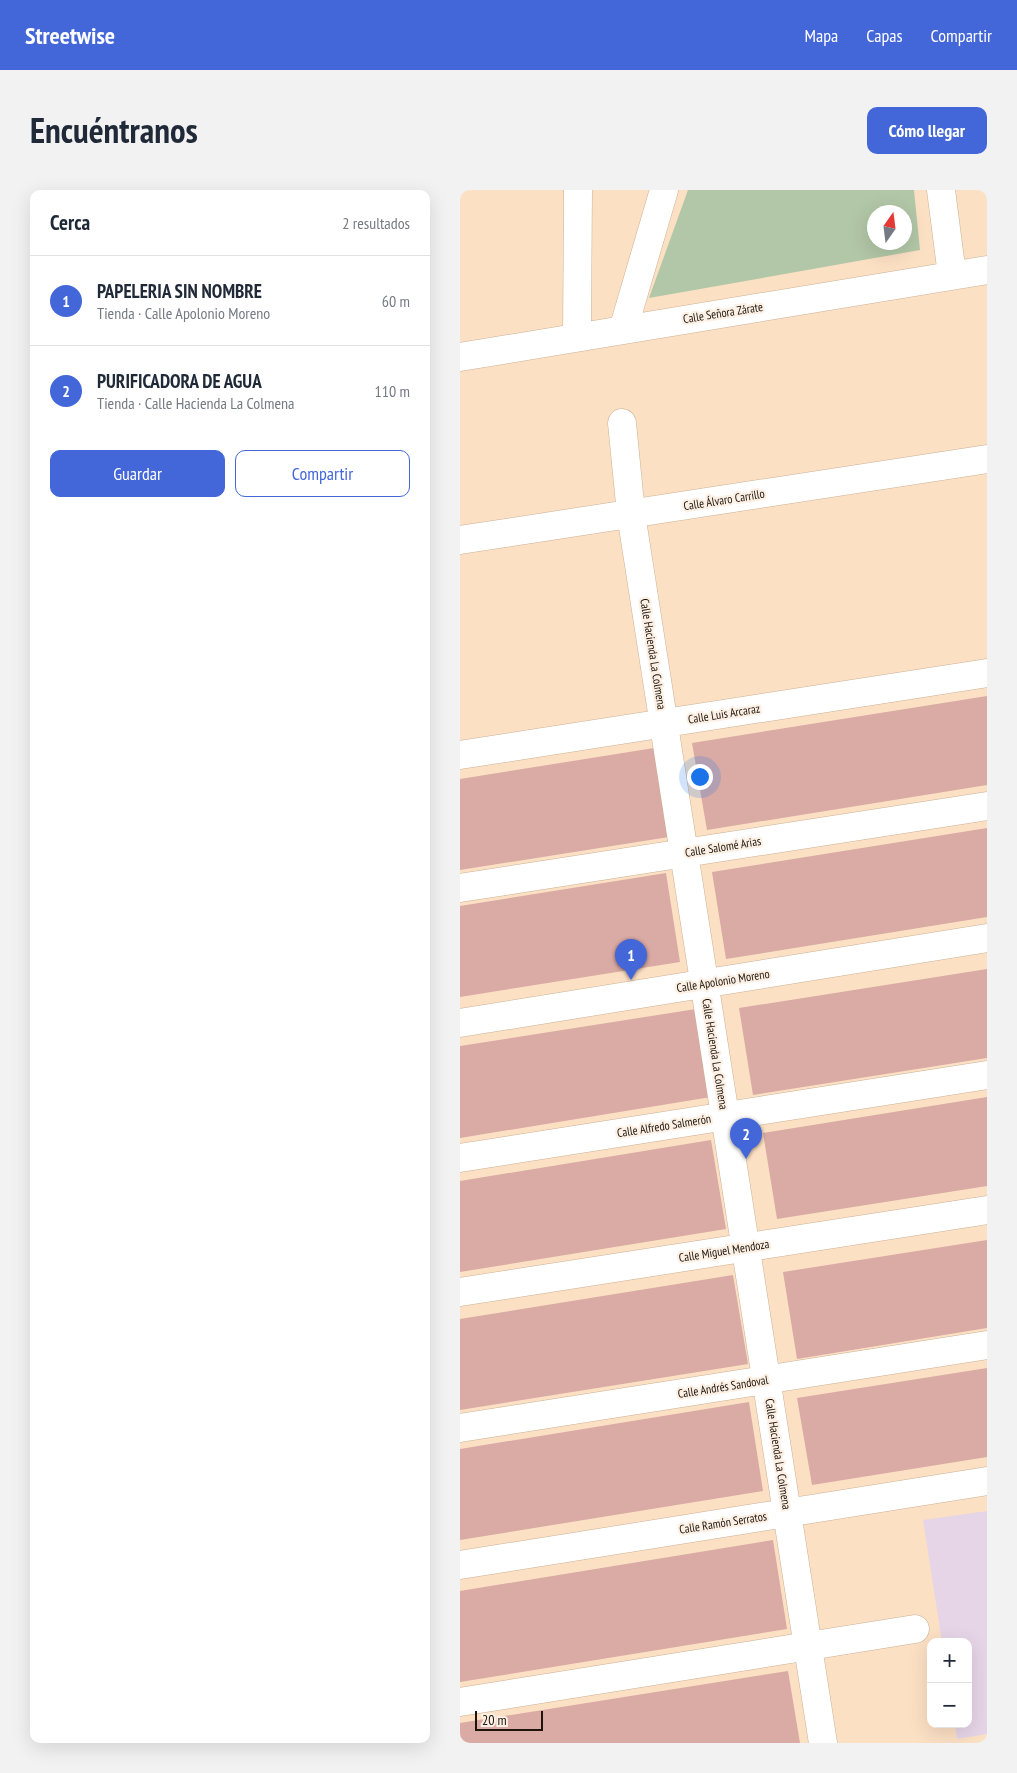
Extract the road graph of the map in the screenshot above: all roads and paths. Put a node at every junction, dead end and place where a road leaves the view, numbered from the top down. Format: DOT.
graph roads {
  1 [pos="578,190"];
  2 [pos="664,190"];
  3 [pos="941,190"];
  4 [pos="987,270"];
  5 [pos="952,275"];
  6 [pos="622,330"];
  7 [pos="577,337"];
  8 [pos="460,357"];
  9 [pos="622,423"];
  10 [pos="987,458"];
  11 [pos="631,514"];
  12 [pos="460,540"];
  13 [pos="987,673"];
  14 [pos="664,723"];
  15 [pos="460,755"];
  16 [pos="987,806"];
  17 [pos="684,853"];
  18 [pos="460,888"];
  19 [pos="987,938"];
  20 [pos="704,984"];
  21 [pos="460,1023"];
  22 [pos="987,1075"];
  23 [pos="725,1116"];
  24 [pos="460,1158"];
  25 [pos="987,1210"];
  26 [pos="746,1248"];
  27 [pos="460,1292"];
  28 [pos="987,1345"];
  29 [pos="766,1380"];
  30 [pos="460,1428"];
  31 [pos="987,1481"];
  32 [pos="787,1513"];
  33 [pos="460,1566"];
  34 [pos="915,1629"];
  35 [pos="808,1646"];
  36 [pos="460,1702"];
  37 [pos="823,1743"];
  1 -- 7 [label="street"];
  2 -- 6 [label="street"];
  3 -- 5 [label="street"];
  4 -- 5 [label="street, Calle Señora Zárate"];
  5 -- 6 [label="street, Calle Señora Zárate"];
  6 -- 7 [label="street, Calle Señora Zárate"];
  7 -- 8 [label="street, Calle Señora Zárate"];
  9 -- 11 [label="street, Calle Hacienda La Colmena"];
  10 -- 11 [label="street, Calle Álvaro Carrillo"];
  11 -- 12 [label="street, Calle Álvaro Carrillo"];
  11 -- 14 [label="street, Calle Hacienda La Colmena"];
  13 -- 14 [label="street, Calle Luis Arcaraz"];
  14 -- 15 [label="street, Calle Luis Arcaraz"];
  14 -- 17 [label="street, Calle Hacienda La Colmena"];
  16 -- 17 [label="street, Calle Salomé Arias"];
  17 -- 18 [label="street, Calle Salomé Arias"];
  17 -- 20 [label="street, Calle Hacienda La Colmena"];
  19 -- 20 [label="street, Calle Apolonio Moreno"];
  20 -- 21 [label="street, Calle Apolonio Moreno"];
  20 -- 23 [label="street, Calle Hacienda La Colmena"];
  22 -- 23 [label="street, Calle Alfredo Salmerón"];
  23 -- 24 [label="street, Calle Alfredo Salmerón"];
  23 -- 26 [label="street, Calle Hacienda La Colmena"];
  25 -- 26 [label="street, Calle Miguel Mendoza"];
  26 -- 27 [label="street, Calle Miguel Mendoza"];
  26 -- 29 [label="street, Calle Hacienda La Colmena"];
  28 -- 29 [label="street, Calle Andrés Sandoval"];
  29 -- 30 [label="street, Calle Andrés Sandoval"];
  29 -- 32 [label="street, Calle Hacienda La Colmena"];
  31 -- 32 [label="street, Calle Ramón Serratos"];
  32 -- 33 [label="street, Calle Ramón Serratos"];
  32 -- 35 [label="street, Calle Hacienda La Colmena"];
  34 -- 35 [label="street"];
  35 -- 36 [label="street"];
  35 -- 37 [label="street, Calle Hacienda La Colmena"];
}
